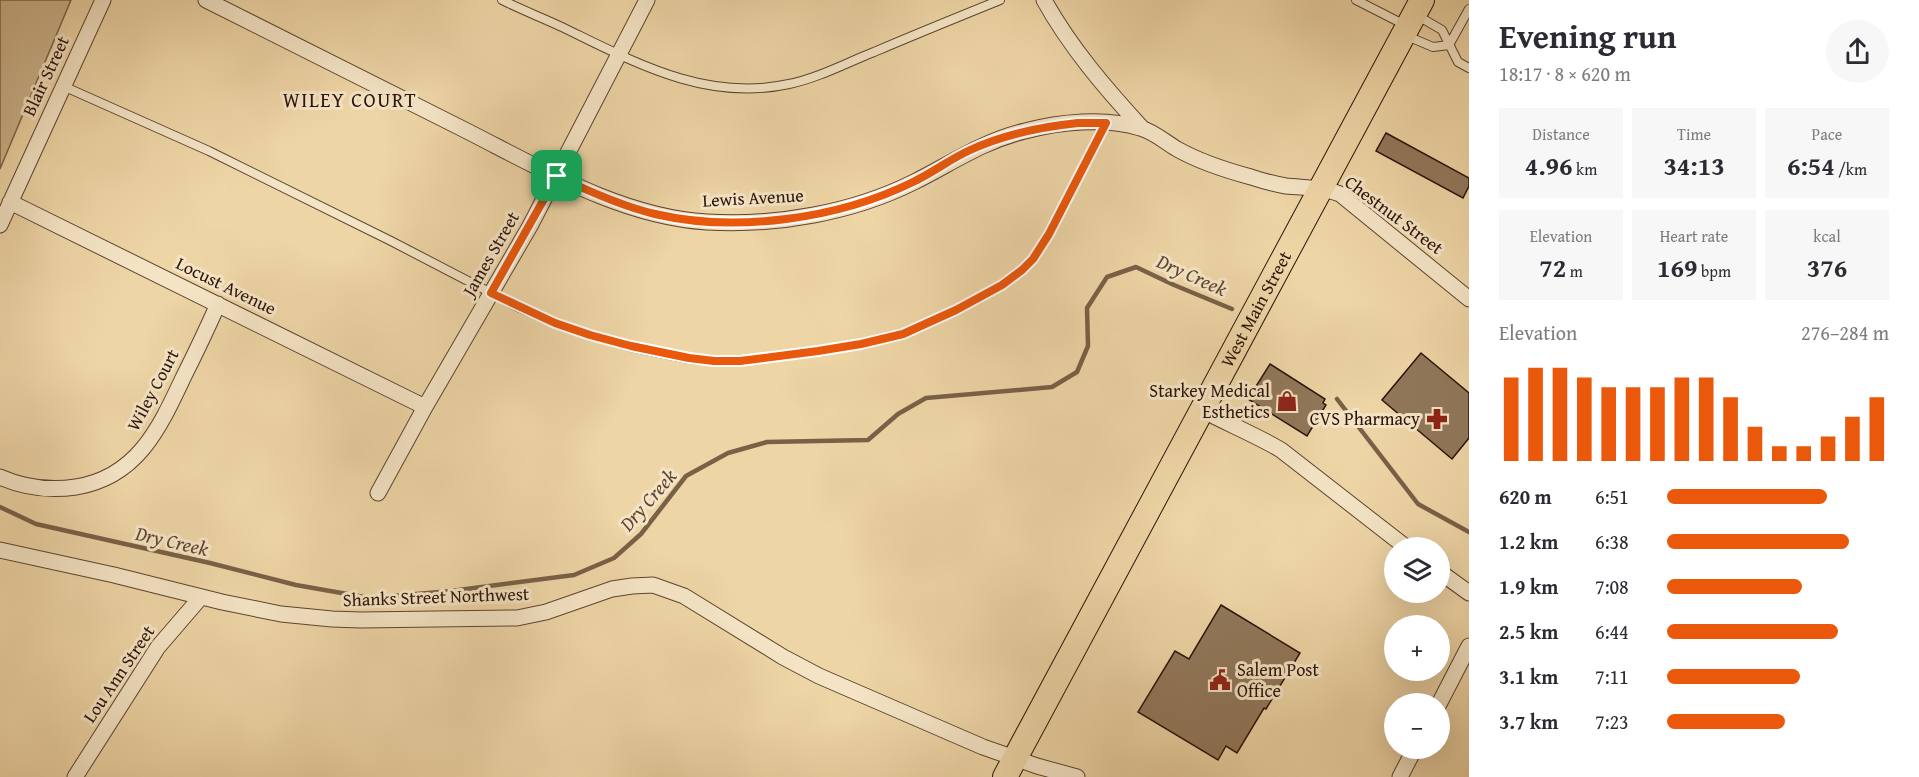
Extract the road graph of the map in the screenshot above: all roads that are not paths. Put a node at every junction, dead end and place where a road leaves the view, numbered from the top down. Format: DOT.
graph roads {
  1 [pos="103,0"];
  2 [pos="206,0"];
  3 [pos="502,0"];
  4 [pos="647,0"];
  5 [pos="1000,0"];
  6 [pos="1044,0"];
  7 [pos="1356,0"];
  8 [pos="1469,9"];
  9 [pos="1412,19"];
  10 [pos="1449,45"];
  11 [pos="619,55"];
  12 [pos="1469,68"];
  13 [pos="63,86"];
  14 [pos="1106,123"];
  15 [pos="1142,128"];
  16 [pos="557,176"];
  17 [pos="1321,188"];
  18 [pos="10,202"];
  19 [pos="0,225"];
  20 [pos="491,293"];
  21 [pos="1469,299"];
  22 [pos="219,304"];
  23 [pos="425,407"];
  24 [pos="1202,410"];
  25 [pos="0,477"];
  26 [pos="378,493"];
  27 [pos="1393,537"];
  28 [pos="0,550"];
  29 [pos="1450,579"];
  30 [pos="1469,593"];
  31 [pos="201,597"];
  32 [pos="1469,646"];
  33 [pos="1445,693"];
  34 [pos="1409,759"];
  35 [pos="1010,768"];
  36 [pos="75,777"];
  37 [pos="1077,777"];
  38 [pos="1400,777"];
  1 -- 13 [label="street, Blair Street"];
  2 -- 16 [label="street, Lewis Avenue"];
  3 -- 11 [label="lane"];
  4 -- 11 [label="street, James Street"];
  5 -- 11 [label="lane"];
  6 -- 15 [label="street"];
  7 -- 9 [label="lane"];
  8 -- 10 [label="lane"];
  9 -- 10 [label="lane"];
  9 -- 10 [label="lane"];
  9 -- 17 [label="main road, West Main Street"];
  10 -- 12 [label="lane"];
  11 -- 16 [label="street, James Street"];
  13 -- 18 [label="street, Blair Street"];
  13 -- 20 [label="lane"];
  14 -- 15 [label="street, Lewis Avenue"];
  14 -- 16 [label="street, Lewis Avenue"];
  14 -- 20 [label="lane"];
  15 -- 17 [label="street, Lewis Avenue"];
  16 -- 20 [label="street, James Street"];
  17 -- 21 [label="street, Chestnut Street"];
  17 -- 24 [label="main road, West Main Street"];
  18 -- 19 [label="street"];
  18 -- 22 [label="street, Locust Avenue"];
  20 -- 23 [label="street, James Street"];
  22 -- 23 [label="street, Locust Avenue"];
  22 -- 25 [label="street, Wiley Court"];
  23 -- 26 [label="street, James Street"];
  24 -- 27 [label="street"];
  24 -- 35 [label="main road, West Main Street"];
  28 -- 31 [label="street, Shanks Street Northwest"];
  29 -- 30 [label="street"];
  31 -- 35 [label="street, Shanks Street Northwest"];
  31 -- 36 [label="street, Lou Ann Street"];
  32 -- 33 [label="street"];
  34 -- 38 [label="street"];
  35 -- 37 [label="street, Shanks Street Northwest"];
}
